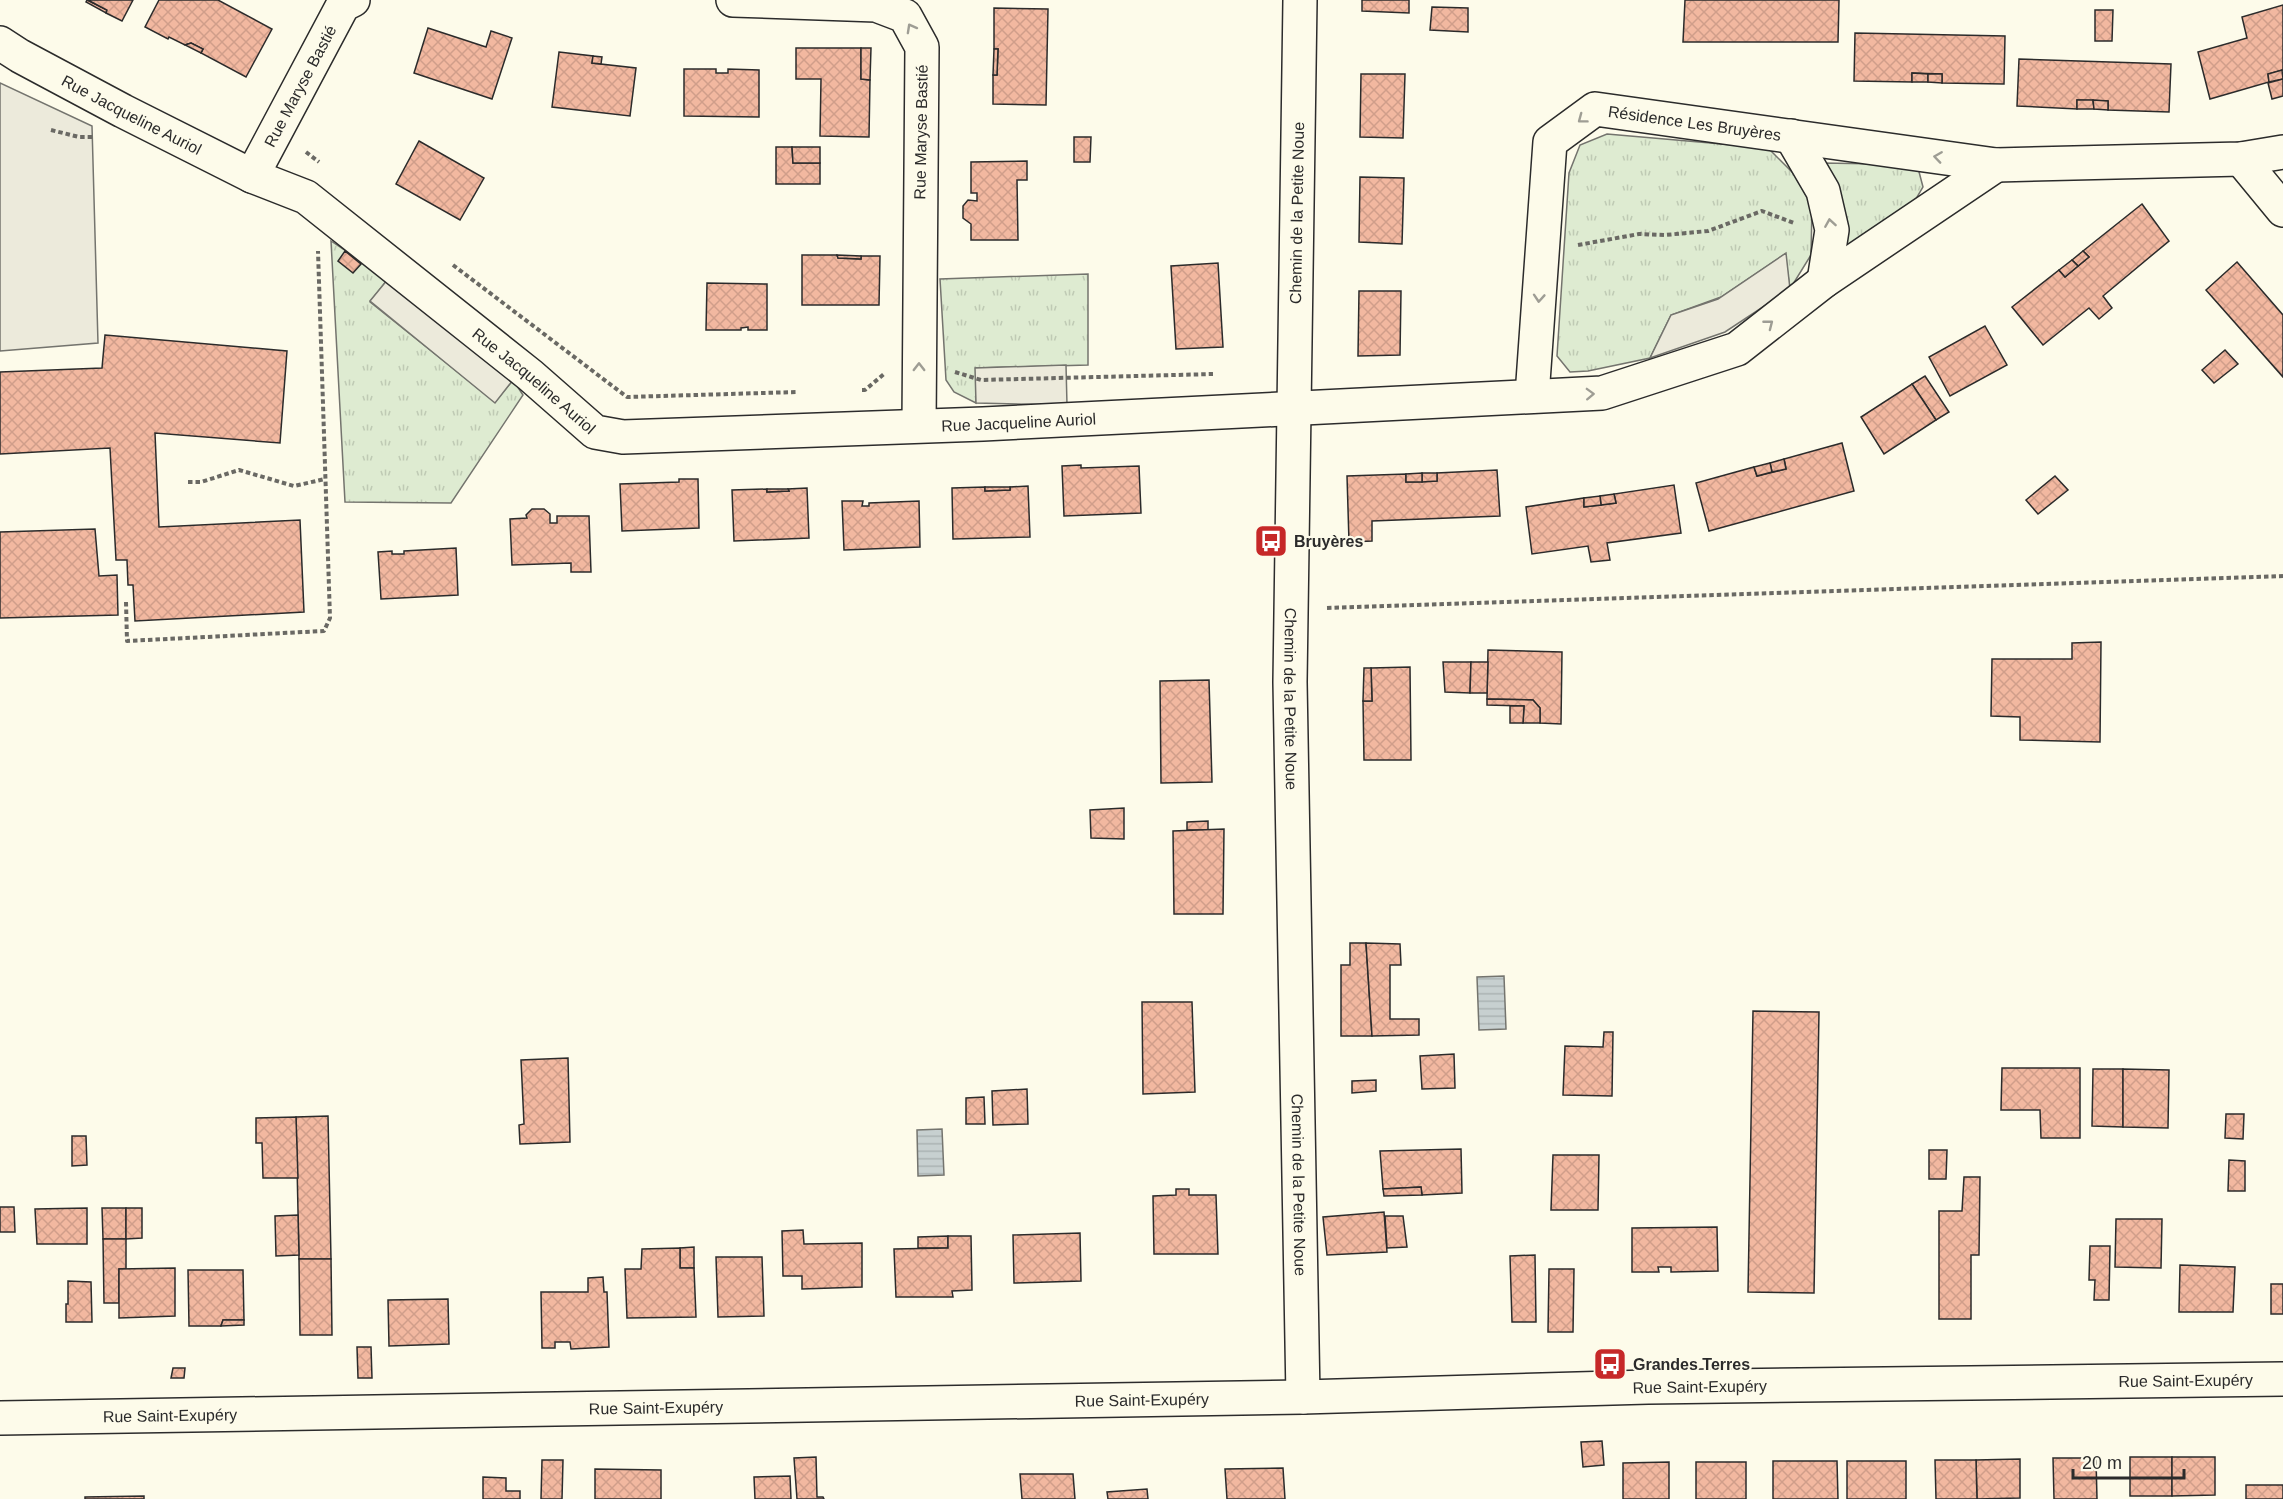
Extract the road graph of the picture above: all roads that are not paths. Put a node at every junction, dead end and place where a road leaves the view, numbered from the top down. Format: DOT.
graph roads {
  1 [pos="352,0"];
  2 [pos="734,0"];
  3 [pos="1300,0"];
  4 [pos="0,43"];
  5 [pos="1791,136"];
  6 [pos="2283,152"];
  7 [pos="2241,159"];
  8 [pos="1996,165"];
  9 [pos="252,176"];
  10 [pos="2283,210"];
  11 [pos="1824,281"];
  12 [pos="1532,396"];
  13 [pos="1294,408"];
  14 [pos="919,425"];
  15 [pos="2283,1379"];
  16 [pos="1303,1397"];
  17 [pos="0,1418"];
  1 -- 9 [label="street, Rue Maryse Bastié"];
  14 -- 2 [label="street, Rue Maryse Bastié, one-way"];
  3 -- 13 [label="street, Chemin de la Petite Noue"];
  4 -- 9 [label="street, Rue Jacqueline Auriol"];
  8 -- 5 [label="street, Résidence Les Bruyères, one-way"];
  11 -- 5 [label="street, one-way"];
  5 -- 12 [label="street, Résidence Les Bruyères, one-way"];
  6 -- 7 [label="street, Résidence Les Bruyères"];
  7 -- 8 [label="street, Résidence Les Bruyères"];
  7 -- 10 [label="street"];
  8 -- 11 [label="street"];
  9 -- 14 [label="street, Rue Jacqueline Auriol"];
  12 -- 11 [label="street, one-way"];
  12 -- 13 [label="street"];
  13 -- 14 [label="street, Rue Jacqueline Auriol"];
  13 -- 16 [label="street, Chemin de la Petite Noue"];
  15 -- 16 [label="street, Rue Saint-Exupéry"];
  16 -- 17 [label="street, Rue Saint-Exupéry"];
}
